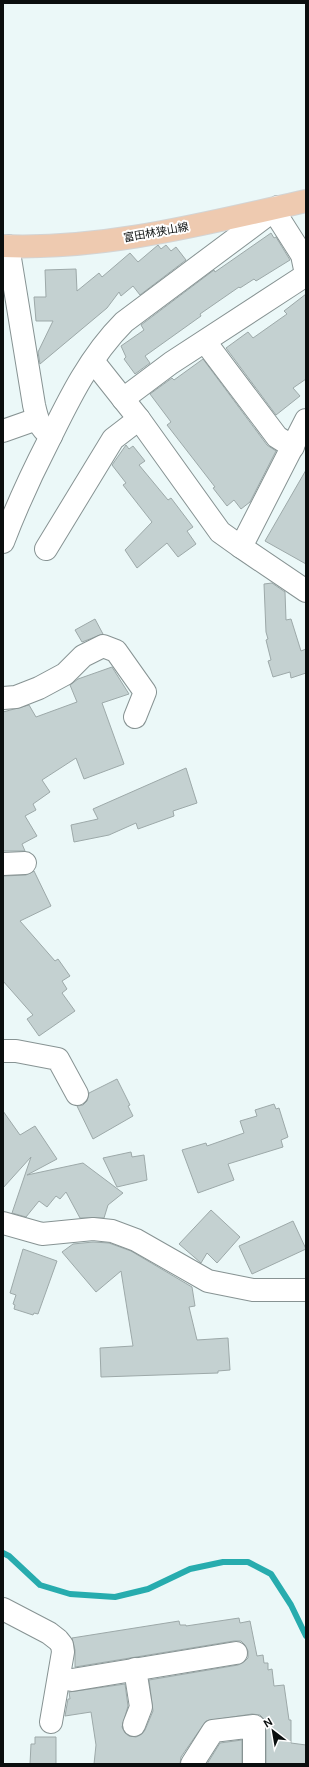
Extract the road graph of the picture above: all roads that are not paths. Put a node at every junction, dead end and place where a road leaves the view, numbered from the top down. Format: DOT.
graph roads {
  1 [pos="306,201"];
  2 [pos="276,209"];
  3 [pos="5,246"];
  4 [pos="306,274"];
  5 [pos="206,343"];
  6 [pos="93,361"];
  7 [pos="123,399"];
  8 [pos="37,419"];
  9 [pos="139,420"];
  10 [pos="306,420"];
  11 [pos="3,431"];
  12 [pos="50,436"];
  13 [pos="293,447"];
  14 [pos="3,542"];
  15 [pos="241,547"];
  16 [pos="46,549"];
  17 [pos="306,591"];
  18 [pos="3,698"];
  19 [pos="135,717"];
  20 [pos="25,863"];
  21 [pos="3,864"];
  22 [pos="3,1051"];
  23 [pos="78,1094"];
  24 [pos="3,1223"];
  25 [pos="306,1290"];
  26 [pos="3,1609"];
  27 [pos="236,1653"];
  28 [pos="135,1670"];
  29 [pos="59,1678"];
  30 [pos="51,1722"];
  31 [pos="134,1725"];
  32 [pos="192,1764"];
  33 [pos="254,1764"];
  1 -- 2 [label="main road, 富田林狭山線"];
  2 -- 3 [label="main road, 富田林狭山線"];
  2 -- 4 [label="street"];
  2 -- 6 [label="street"];
  3 -- 8 [label="street"];
  4 -- 5 [label="street"];
  5 -- 7 [label="street"];
  5 -- 13 [label="street"];
  6 -- 7 [label="street"];
  6 -- 12 [label="street"];
  7 -- 9 [label="street"];
  8 -- 11 [label="street"];
  8 -- 12 [label="street"];
  9 -- 15 [label="street"];
  9 -- 16 [label="street"];
  10 -- 13 [label="street"];
  12 -- 14 [label="street"];
  13 -- 15 [label="street"];
  15 -- 17 [label="street"];
  18 -- 19 [label="street"];
  20 -- 21 [label="street"];
  22 -- 23 [label="street"];
  24 -- 25 [label="street"];
  26 -- 29 [label="street"];
  27 -- 28 [label="street"];
  28 -- 29 [label="street"];
  28 -- 31 [label="street"];
  29 -- 30 [label="street"];
  32 -- 33 [label="street"];
}
